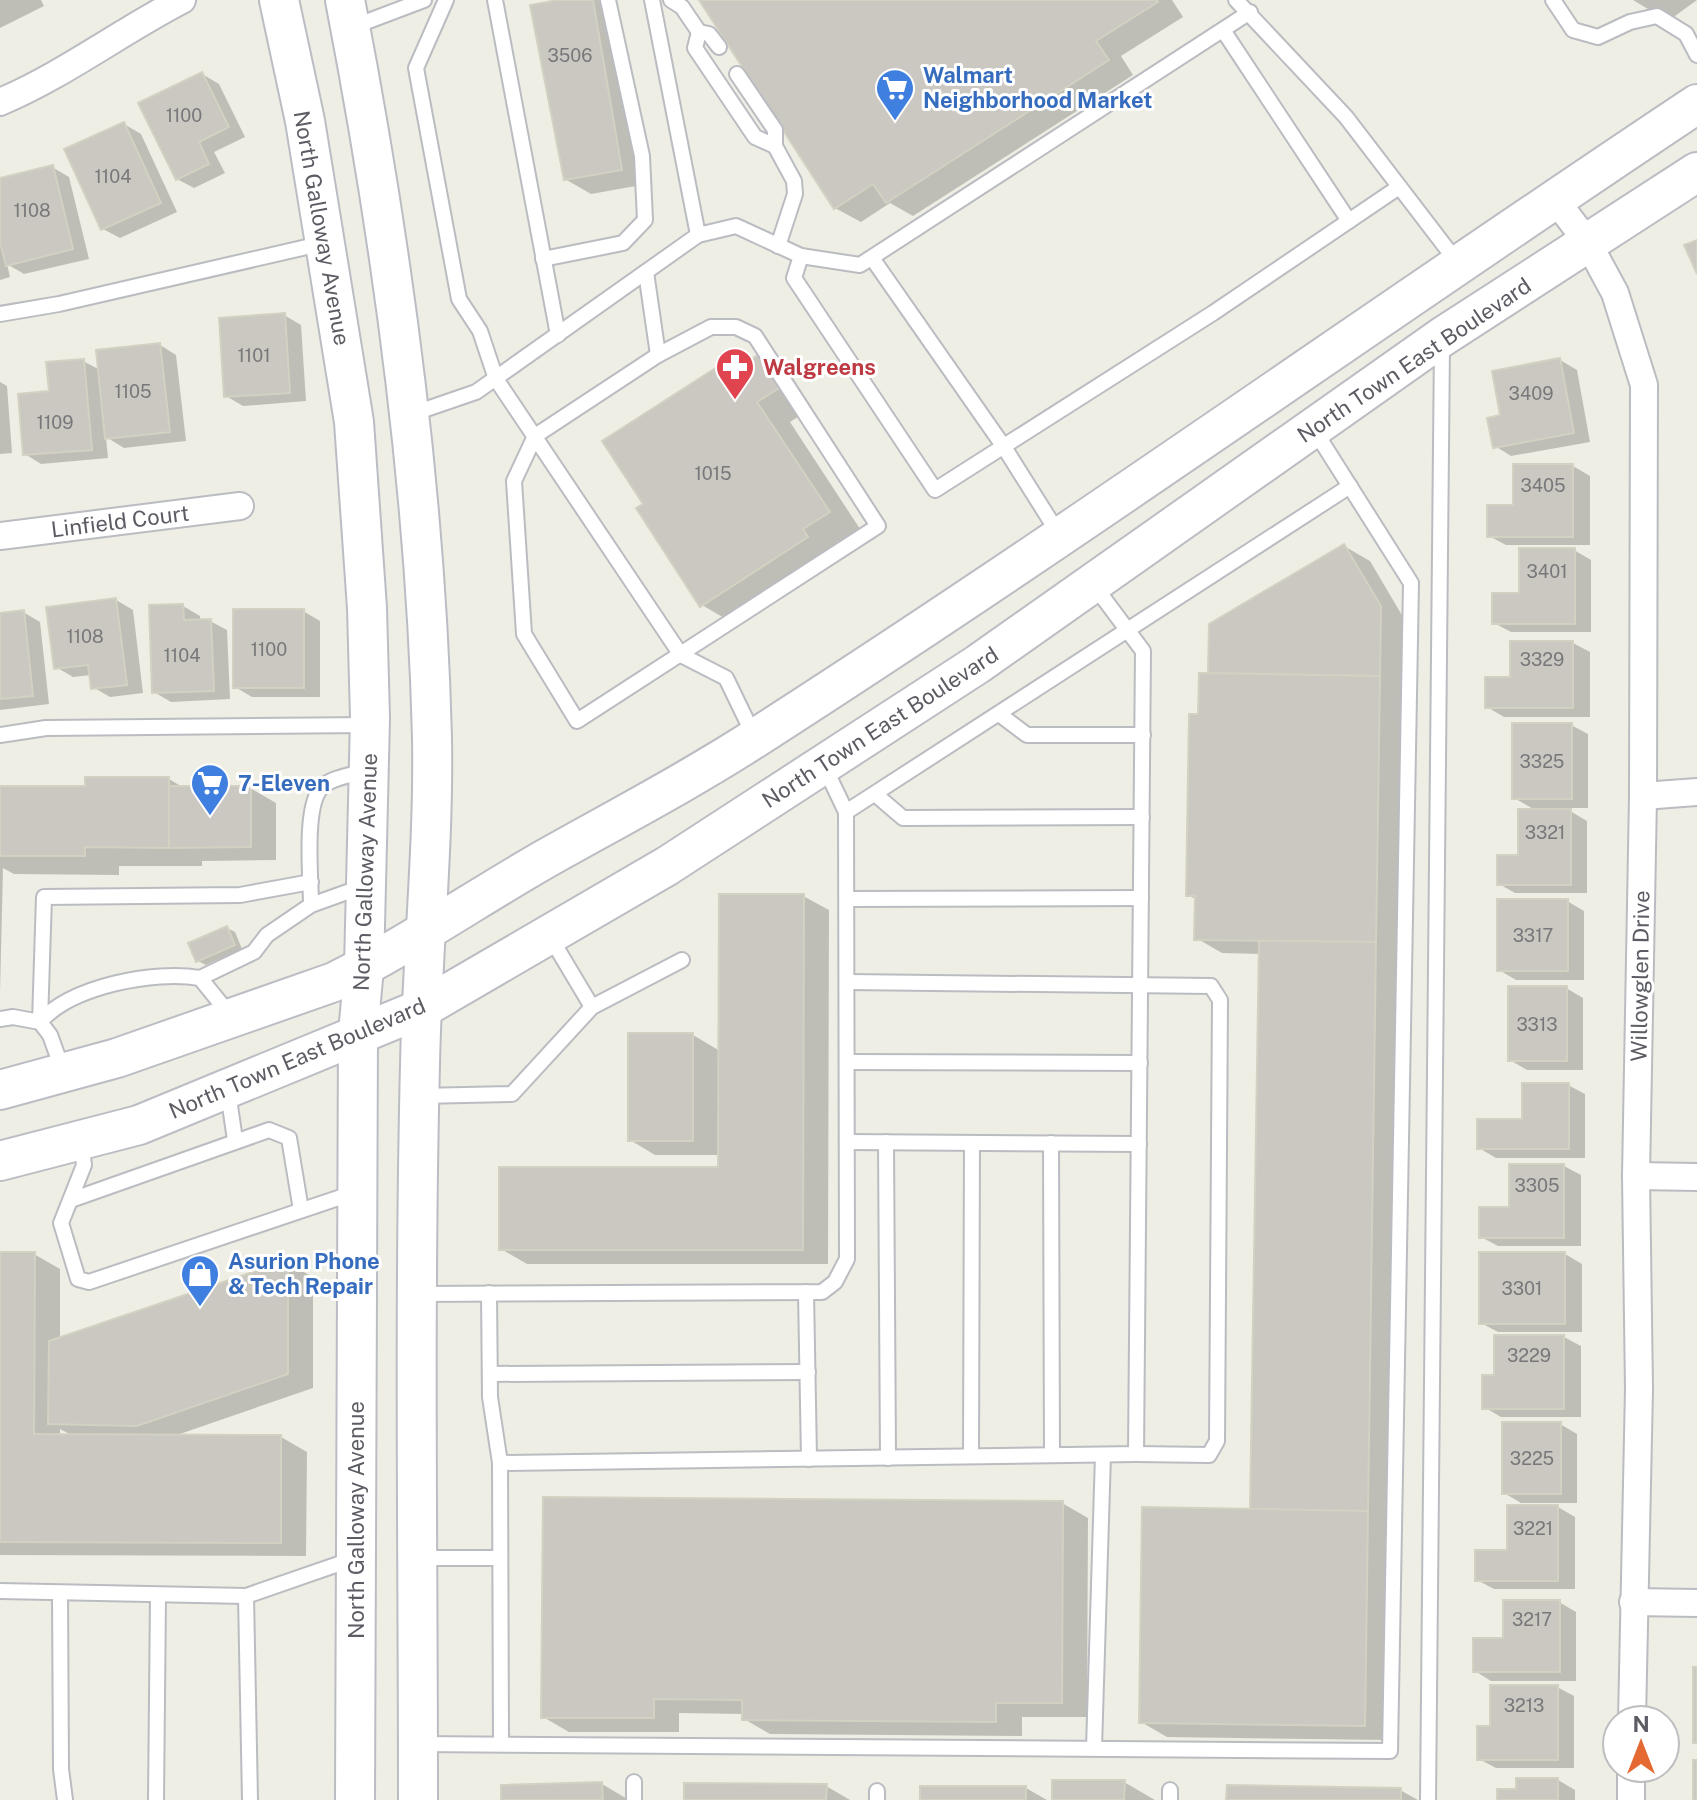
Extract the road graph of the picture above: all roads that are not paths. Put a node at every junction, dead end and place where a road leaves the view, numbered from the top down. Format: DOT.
graph roads {
  1 [pos="182,0"];
  2 [pos="279,0"];
  3 [pos="424,0"];
  4 [pos="446,0"];
  5 [pos="495,0"];
  6 [pos="608,0"];
  7 [pos="652,0"];
  8 [pos="671,0"];
  9 [pos="1236,0"];
  10 [pos="1553,0"];
  11 [pos="1250,12"];
  12 [pos="348,14"];
  13 [pos="1223,30"];
  14 [pos="1691,30"];
  15 [pos="699,32"];
  16 [pos="719,47"];
  17 [pos="1697,55"];
  18 [pos="737,74"];
  19 [pos="0,102"];
  20 [pos="1697,104"];
  21 [pos="775,146"];
  22 [pos="1697,172"];
  23 [pos="1399,187"];
  24 [pos="1554,198"];
  25 [pos="1349,221"];
  26 [pos="698,235"];
  27 [pos="325,243"];
  28 [pos="1588,243"];
  29 [pos="778,246"];
  30 [pos="801,256"];
  31 [pos="872,258"];
  32 [pos="543,259"];
  33 [pos="1458,263"];
  34 [pos="646,272"];
  35 [pos="0,314"];
  36 [pos="558,335"];
  37 [pos="1442,337"];
  38 [pos="658,355"];
  39 [pos="496,379"];
  40 [pos="409,415"];
  41 [pos="354,422"];
  42 [pos="1313,428"];
  43 [pos="535,436"];
  44 [pos="1004,447"];
  45 [pos="1350,486"];
  46 [pos="240,506"];
  47 [pos="0,536"];
  48 [pos="1060,536"];
  49 [pos="1093,584"];
  50 [pos="1127,630"];
  51 [pos="681,655"];
  52 [pos="999,714"];
  53 [pos="790,715"];
  54 [pos="370,725"];
  55 [pos="0,735"];
  56 [pos="1143,735"];
  57 [pos="755,738"];
  58 [pos="822,763"];
  59 [pos="369,769"];
  60 [pos="1697,792"];
  61 [pos="875,794"];
  62 [pos="1643,796"];
  63 [pos="846,812"];
  64 [pos="1142,817"];
  65 [pos="311,882"];
  66 [pos="364,886"];
  67 [pos="1141,898"];
  68 [pos="847,899"];
  69 [pos="311,905"];
  70 [pos="428,927"];
  71 [pos="548,935"];
  72 [pos="682,960"];
  73 [pos="364,968"];
  74 [pos="200,978"];
  75 [pos="847,982"];
  76 [pos="1140,985"];
  77 [pos="592,1007"];
  78 [pos="423,1008"];
  79 [pos="233,1018"];
  80 [pos="0,1019"];
  81 [pos="40,1022"];
  82 [pos="358,1033"];
  83 [pos="847,1062"];
  84 [pos="1140,1063"];
  85 [pos="64,1073"];
  86 [pos="0,1090"];
  87 [pos="228,1091"];
  88 [pos="419,1096"];
  89 [pos="81,1140"];
  90 [pos="235,1140"];
  91 [pos="847,1142"];
  92 [pos="886,1142"];
  93 [pos="972,1143"];
  94 [pos="1051,1143"];
  95 [pos="1139,1144"];
  96 [pos="0,1161"];
  97 [pos="1636,1176"];
  98 [pos="1697,1177"];
  99 [pos="358,1191"];
  100 [pos="71,1200"];
  101 [pos="301,1210"];
  102 [pos="806,1292"];
  103 [pos="489,1293"];
  104 [pos="418,1294"];
  105 [pos="808,1372"];
  106 [pos="490,1374"];
  107 [pos="1136,1454"];
  108 [pos="1052,1455"];
  109 [pos="1103,1455"];
  110 [pos="971,1456"];
  111 [pos="888,1458"];
  112 [pos="809,1459"];
  113 [pos="500,1463"];
  114 [pos="356,1558"];
  115 [pos="418,1558"];
  116 [pos="500,1558"];
  117 [pos="0,1591"];
  118 [pos="60,1593"];
  119 [pos="158,1596"];
  120 [pos="246,1596"];
  121 [pos="1633,1602"];
  122 [pos="1697,1603"];
  123 [pos="1632,1704"];
  124 [pos="418,1744"];
  125 [pos="501,1744"];
  126 [pos="1094,1748"];
  127 [pos="634,1782"];
  128 [pos="65,1800"];
  129 [pos="156,1800"];
  130 [pos="250,1800"];
  131 [pos="355,1800"];
  132 [pos="418,1800"];
  133 [pos="634,1800"];
  134 [pos="1428,1800"];
  1 -- 19 [label="street"];
  2 -- 27 [label="main road, North Galloway Avenue"];
  3 -- 12 [label="lane"];
  4 -- 39 [label="lane"];
  5 -- 32 [label="lane"];
  6 -- 32 [label="lane"];
  7 -- 26 [label="lane"];
  8 -- 15 [label="lane"];
  9 -- 11 [label="lane"];
  10 -- 14 [label="lane"];
  11 -- 13 [label="lane"];
  11 -- 23 [label="lane"];
  12 -- 40 [label="main road"];
  13 -- 25 [label="lane"];
  13 -- 31 [label="lane"];
  14 -- 17 [label="lane"];
  15 -- 16 [label="lane"];
  15 -- 21 [label="lane"];
  18 -- 21 [label="lane"];
  20 -- 24 [label="main road"];
  21 -- 29 [label="lane"];
  22 -- 28 [label="main road, North Town East Boulevard"];
  23 -- 25 [label="lane"];
  23 -- 33 [label="lane"];
  24 -- 28 [label="street, Willowglen Drive"];
  24 -- 33 [label="main road"];
  25 -- 44 [label="lane"];
  26 -- 29 [label="lane"];
  26 -- 34 [label="lane"];
  27 -- 35 [label="lane"];
  27 -- 41 [label="main road, North Galloway Avenue"];
  28 -- 37 [label="main road, North Town East Boulevard"];
  28 -- 62 [label="street, Willowglen Drive"];
  29 -- 30 [label="lane"];
  30 -- 31 [label="lane"];
  30 -- 44 [label="lane"];
  31 -- 44 [label="lane"];
  32 -- 36 [label="lane"];
  33 -- 48 [label="main road"];
  34 -- 36 [label="lane"];
  34 -- 38 [label="lane"];
  36 -- 39 [label="lane"];
  37 -- 42 [label="main road, North Town East Boulevard"];
  37 -- 134 [label="lane"];
  38 -- 43 [label="lane"];
  38 -- 51 [label="lane"];
  39 -- 40 [label="lane"];
  39 -- 43 [label="lane"];
  40 -- 41 [label="main road"];
  40 -- 70 [label="main road"];
  41 -- 54 [label="main road, North Galloway Avenue"];
  42 -- 45 [label="lane"];
  42 -- 49 [label="main road, North Town East Boulevard"];
  43 -- 51 [label="lane"];
  43 -- 51 [label="lane"];
  44 -- 48 [label="lane"];
  45 -- 50 [label="lane"];
  45 -- 126 [label="lane"];
  46 -- 47 [label="street, Linfield Court"];
  48 -- 49 [label="main road"];
  48 -- 53 [label="main road"];
  49 -- 50 [label="lane"];
  49 -- 58 [label="main road, North Town East Boulevard"];
  50 -- 52 [label="lane"];
  50 -- 56 [label="lane"];
  51 -- 57 [label="lane"];
  52 -- 56 [label="lane"];
  52 -- 61 [label="lane"];
  53 -- 57 [label="main road"];
  53 -- 58 [label="main road"];
  54 -- 55 [label="lane"];
  54 -- 59 [label="main road, North Galloway Avenue"];
  56 -- 64 [label="lane"];
  57 -- 70 [label="main road"];
  58 -- 63 [label="lane"];
  58 -- 71 [label="main road, North Town East Boulevard"];
  59 -- 65 [label="lane"];
  59 -- 66 [label="main road, North Galloway Avenue"];
  60 -- 62 [label="street"];
  61 -- 63 [label="lane"];
  61 -- 64 [label="lane"];
  62 -- 97 [label="street, Willowglen Drive"];
  63 -- 68 [label="lane"];
  64 -- 67 [label="lane"];
  65 -- 69 [label="lane"];
  65 -- 81 [label="lane"];
  66 -- 69 [label="lane"];
  66 -- 73 [label="main road, North Galloway Avenue"];
  67 -- 68 [label="lane"];
  67 -- 76 [label="lane"];
  68 -- 75 [label="lane"];
  69 -- 74 [label="lane"];
  70 -- 73 [label="main road"];
  70 -- 78 [label="main road"];
  71 -- 77 [label="lane"];
  71 -- 78 [label="main road, North Town East Boulevard"];
  72 -- 77 [label="lane"];
  73 -- 79 [label="main road"];
  73 -- 82 [label="main road, North Galloway Avenue"];
  74 -- 79 [label="lane"];
  74 -- 81 [label="lane"];
  75 -- 76 [label="lane"];
  75 -- 83 [label="lane"];
  76 -- 84 [label="lane"];
  76 -- 107 [label="lane"];
  77 -- 88 [label="lane"];
  78 -- 82 [label="main road, North Town East Boulevard"];
  78 -- 88 [label="main road"];
  79 -- 85 [label="main road"];
  80 -- 81 [label="lane"];
  81 -- 85 [label="lane"];
  82 -- 87 [label="main road, North Town East Boulevard"];
  82 -- 99 [label="main road, North Galloway Avenue"];
  83 -- 84 [label="lane"];
  83 -- 91 [label="lane"];
  84 -- 95 [label="lane"];
  85 -- 86 [label="main road"];
  87 -- 89 [label="main road, North Town East Boulevard"];
  87 -- 90 [label="lane"];
  88 -- 104 [label="main road"];
  89 -- 96 [label="main road, North Town East Boulevard"];
  89 -- 100 [label="lane"];
  90 -- 100 [label="lane"];
  90 -- 101 [label="lane"];
  91 -- 92 [label="lane"];
  91 -- 102 [label="lane"];
  92 -- 93 [label="lane"];
  92 -- 111 [label="lane"];
  93 -- 94 [label="lane"];
  93 -- 110 [label="lane"];
  94 -- 95 [label="lane"];
  94 -- 108 [label="lane"];
  95 -- 107 [label="lane"];
  97 -- 98 [label="street"];
  97 -- 121 [label="street, Willowglen Drive"];
  99 -- 101 [label="lane"];
  99 -- 114 [label="main road, North Galloway Avenue"];
  100 -- 101 [label="lane"];
  102 -- 103 [label="lane"];
  102 -- 105 [label="lane"];
  103 -- 104 [label="lane"];
  103 -- 106 [label="lane"];
  104 -- 115 [label="main road"];
  105 -- 106 [label="lane"];
  105 -- 112 [label="lane"];
  106 -- 113 [label="lane"];
  107 -- 109 [label="lane"];
  108 -- 109 [label="lane"];
  108 -- 110 [label="lane"];
  109 -- 126 [label="lane"];
  110 -- 111 [label="lane"];
  111 -- 112 [label="lane"];
  112 -- 113 [label="lane"];
  113 -- 116 [label="lane"];
  114 -- 115 [label="main road"];
  114 -- 120 [label="lane"];
  114 -- 131 [label="main road, North Galloway Avenue"];
  115 -- 116 [label="lane"];
  115 -- 124 [label="main road"];
  116 -- 125 [label="lane"];
  117 -- 118 [label="lane"];
  118 -- 119 [label="lane"];
  118 -- 128 [label="lane"];
  119 -- 120 [label="lane"];
  119 -- 129 [label="lane"];
  120 -- 130 [label="lane"];
  121 -- 122 [label="street"];
  121 -- 123 [label="street, Willowglen Drive"];
  124 -- 125 [label="lane"];
  124 -- 132 [label="main road"];
  125 -- 126 [label="lane"];
  127 -- 133 [label="lane"];
}
